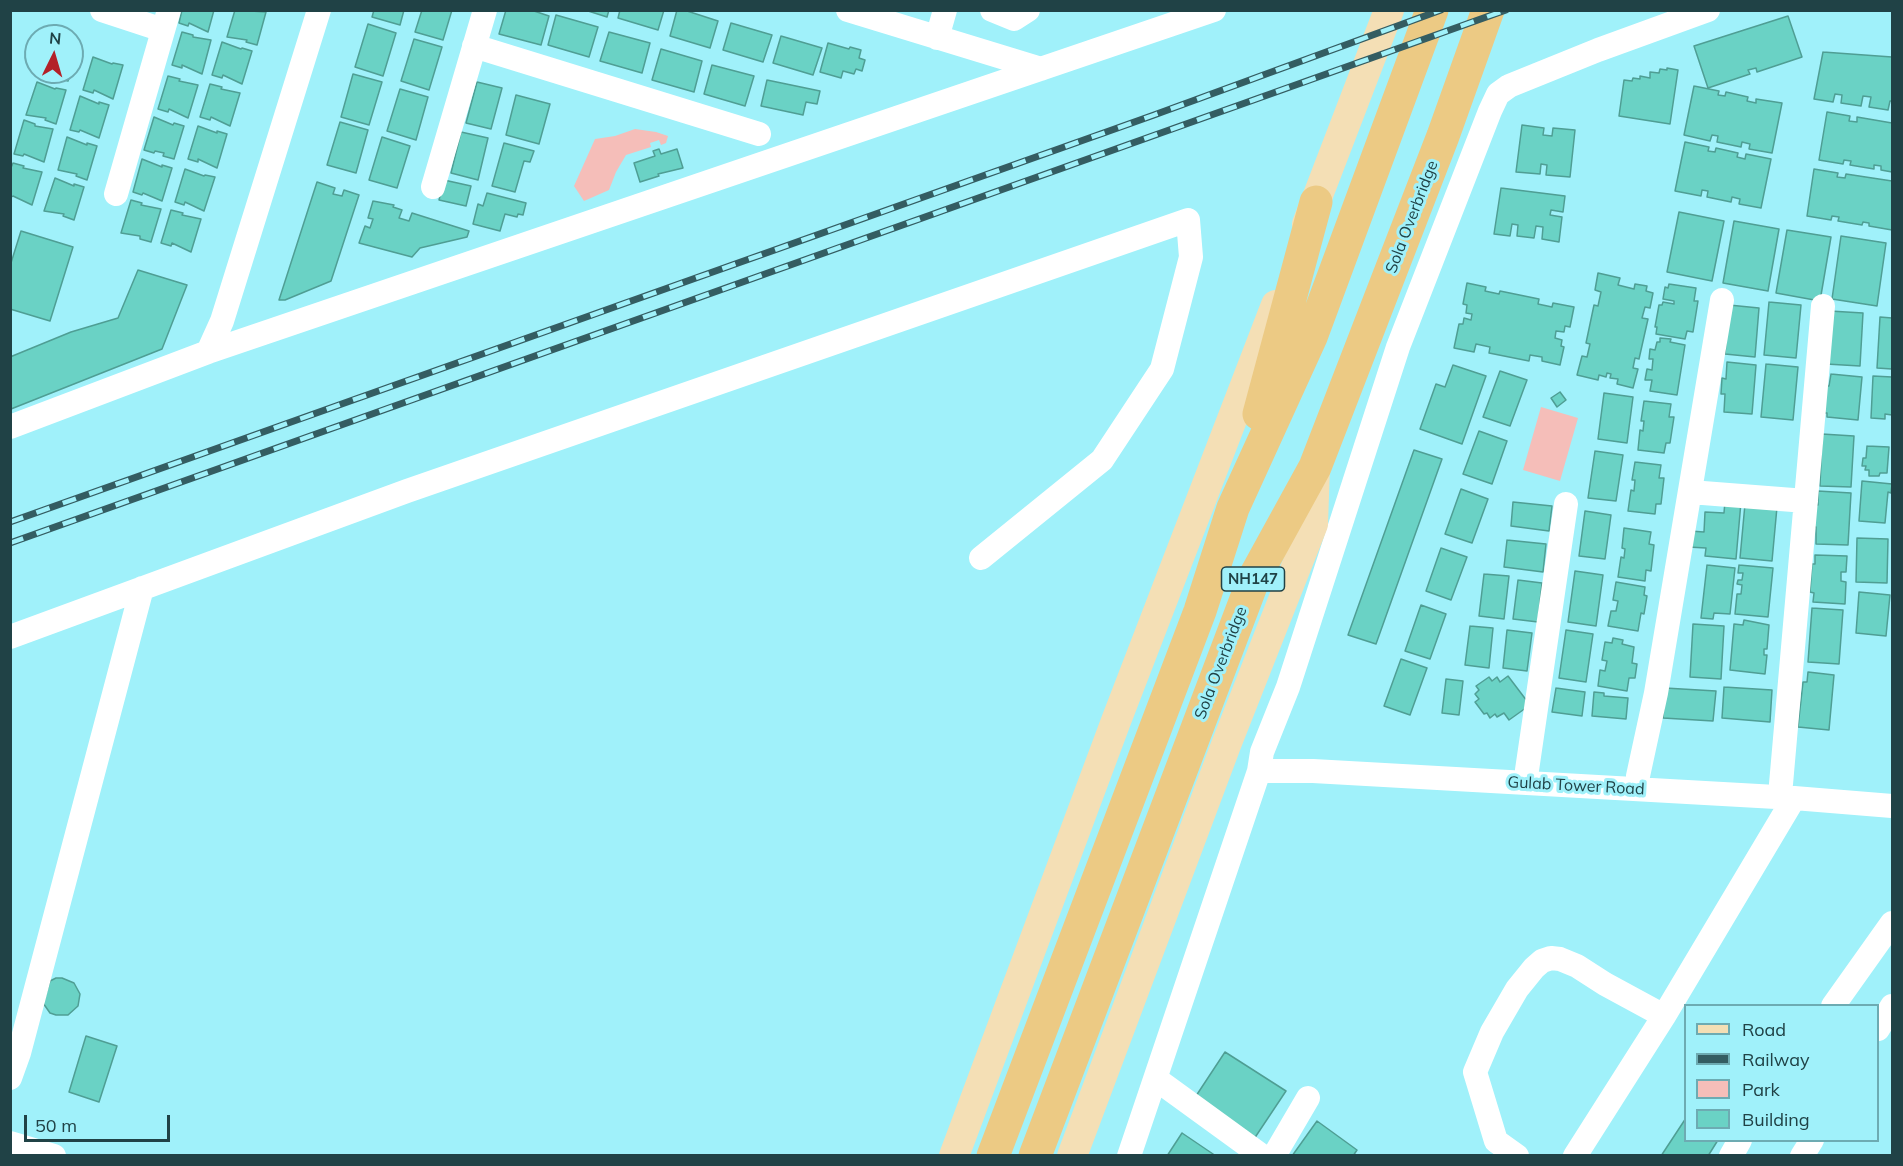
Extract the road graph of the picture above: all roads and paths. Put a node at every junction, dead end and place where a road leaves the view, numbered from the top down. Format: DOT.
graph roads {
  1 [pos="102,10"];
  2 [pos="319,10"];
  3 [pos="485,10"];
  4 [pos="945,10"];
  5 [pos="992,10"];
  6 [pos="1028,10"];
  7 [pos="1214,10"];
  8 [pos="1389,10"];
  9 [pos="1432,10"];
  10 [pos="1488,10"];
  11 [pos="1708,10"];
  12 [pos="853,11"];
  13 [pos="166,20"];
  14 [pos="937,38"];
  15 [pos="474,46"];
  16 [pos="1041,69"];
  17 [pos="759,134"];
  18 [pos="433,187"];
  19 [pos="116,194"];
  20 [pos="1316,202"];
  21 [pos="1722,300"];
  22 [pos="1822,306"];
  23 [pos="208,352"];
  24 [pos="10,427"];
  25 [pos="1315,466"];
  26 [pos="1690,492"];
  27 [pos="1806,501"];
  28 [pos="1566,504"];
  29 [pos="1233,508"];
  30 [pos="981,558"];
  31 [pos="142,588"];
  32 [pos="10,637"];
  33 [pos="1261,762"];
  34 [pos="1527,770"];
  35 [pos="1638,776"];
  36 [pos="1893,789"];
  37 [pos="1787,791"];
  38 [pos="1893,806"];
  39 [pos="1893,923"];
  40 [pos="1834,1004"];
  41 [pos="1893,1006"];
  42 [pos="1664,1016"];
  43 [pos="1879,1027"];
  44 [pos="10,1078"];
  45 [pos="1156,1079"];
  46 [pos="1308,1098"];
  47 [pos="1739,1142"];
  48 [pos="1811,1142"];
  49 [pos="10,1143"];
  50 [pos="1491,1148"];
  51 [pos="54,1155"];
  52 [pos="954,1155"];
  53 [pos="993,1155"];
  54 [pos="1035,1155"];
  55 [pos="1072,1155"];
  56 [pos="1129,1155"];
  57 [pos="1262,1155"];
  58 [pos="1274,1155"];
  59 [pos="1517,1155"];
  60 [pos="1575,1155"];
  61 [pos="1731,1155"];
  62 [pos="1802,1155"];
  1 -- 13 [label="street"];
  2 -- 23 [label="street"];
  3 -- 15 [label="street"];
  4 -- 14 [label="street"];
  5 -- 6 [label="street"];
  7 -- 16 [label="street"];
  8 -- 20 [label="main road"];
  9 -- 29 [label="highway, NH147"];
  10 -- 25 [label="highway, Sola Overbridge / NH147"];
  11 -- 33 [label="street"];
  12 -- 14 [label="street"];
  13 -- 19 [label="street"];
  14 -- 16 [label="street"];
  15 -- 17 [label="street"];
  15 -- 18 [label="street"];
  16 -- 23 [label="street"];
  20 -- 29 [label="highway"];
  20 -- 52 [label="main road"];
  21 -- 26 [label="street"];
  22 -- 27 [label="street"];
  23 -- 24 [label="street"];
  25 -- 54 [label="highway, Sola Overbridge / NH147"];
  25 -- 55 [label="main road"];
  26 -- 27 [label="street"];
  26 -- 35 [label="street"];
  27 -- 37 [label="street"];
  28 -- 34 [label="street"];
  29 -- 53 [label="highway, NH147"];
  30 -- 31 [label="street"];
  31 -- 32 [label="street"];
  31 -- 44 [label="street"];
  33 -- 34 [label="street"];
  33 -- 37 [label="street, Gulab Tower Road"];
  33 -- 45 [label="street"];
  34 -- 35 [label="street"];
  35 -- 37 [label="street"];
  36 -- 37 [label="street"];
  37 -- 38 [label="street, Gulab Tower Road"];
  37 -- 42 [label="street"];
  39 -- 40 [label="street"];
  41 -- 43 [label="street"];
  42 -- 50 [label="street"];
  42 -- 60 [label="street"];
  45 -- 56 [label="street"];
  45 -- 57 [label="street"];
  46 -- 58 [label="street"];
  47 -- 61 [label="street"];
  48 -- 62 [label="street"];
  49 -- 51 [label="street"];
  50 -- 59 [label="street"];
}
